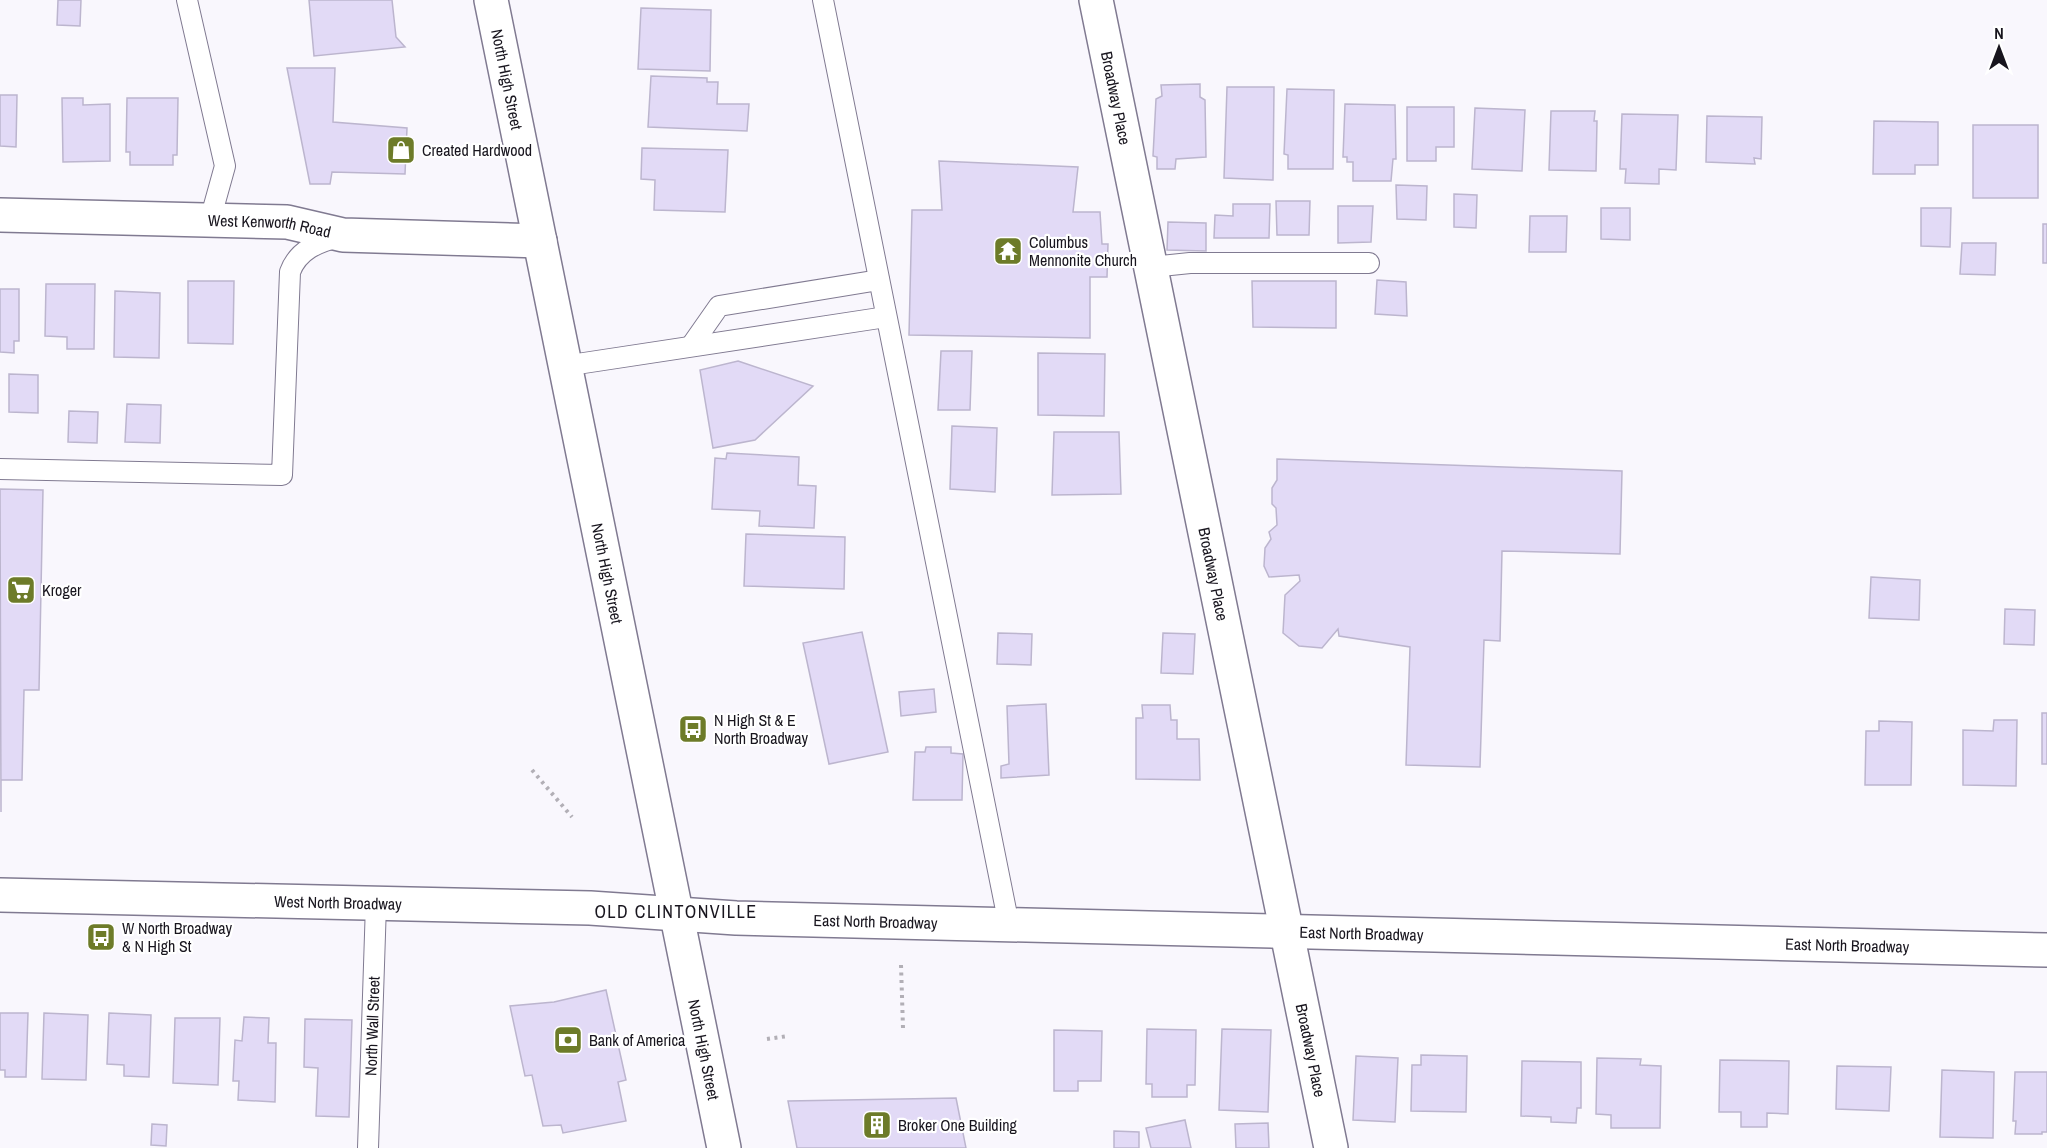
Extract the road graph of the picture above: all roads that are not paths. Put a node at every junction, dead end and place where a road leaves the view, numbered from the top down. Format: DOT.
graph roads {
  1 [pos="187,0"];
  2 [pos="491,0"];
  3 [pos="823,0"];
  4 [pos="1096,0"];
  5 [pos="0,215"];
  6 [pos="210,220"];
  7 [pos="343,236"];
  8 [pos="540,241"];
  9 [pos="1369,263"];
  10 [pos="1151,267"];
  11 [pos="879,280"];
  12 [pos="886,317"];
  13 [pos="692,346"];
  14 [pos="564,366"];
  15 [pos="0,469"];
  16 [pos="0,896"];
  17 [pos="376,904"];
  18 [pos="675,913"];
  19 [pos="1009,925"];
  20 [pos="1286,931"];
  21 [pos="2047,950"];
  22 [pos="368,1148"];
  23 [pos="724,1148"];
  24 [pos="1331,1148"];
  1 -- 6 [label="lane"];
  2 -- 8 [label="main road, North High Street"];
  3 -- 11 [label="lane"];
  4 -- 10 [label="main road, Broadway Place"];
  5 -- 6 [label="main road, West Kenworth Road"];
  6 -- 7 [label="main road, West Kenworth Road"];
  7 -- 8 [label="main road, West Kenworth Road"];
  7 -- 15 [label="lane"];
  8 -- 14 [label="main road, North High Street"];
  9 -- 10 [label="lane"];
  10 -- 20 [label="main road, Broadway Place"];
  11 -- 12 [label="lane"];
  11 -- 13 [label="lane"];
  12 -- 13 [label="lane"];
  12 -- 19 [label="lane"];
  13 -- 14 [label="lane"];
  14 -- 18 [label="main road, North High Street"];
  16 -- 17 [label="main road, West North Broadway"];
  17 -- 18 [label="main road, West North Broadway"];
  17 -- 22 [label="lane, North Wall Street"];
  18 -- 19 [label="main road, East North Broadway"];
  18 -- 23 [label="main road, North High Street"];
  19 -- 20 [label="main road, East North Broadway"];
  20 -- 21 [label="main road, East North Broadway"];
  20 -- 24 [label="main road, Broadway Place"];
}
